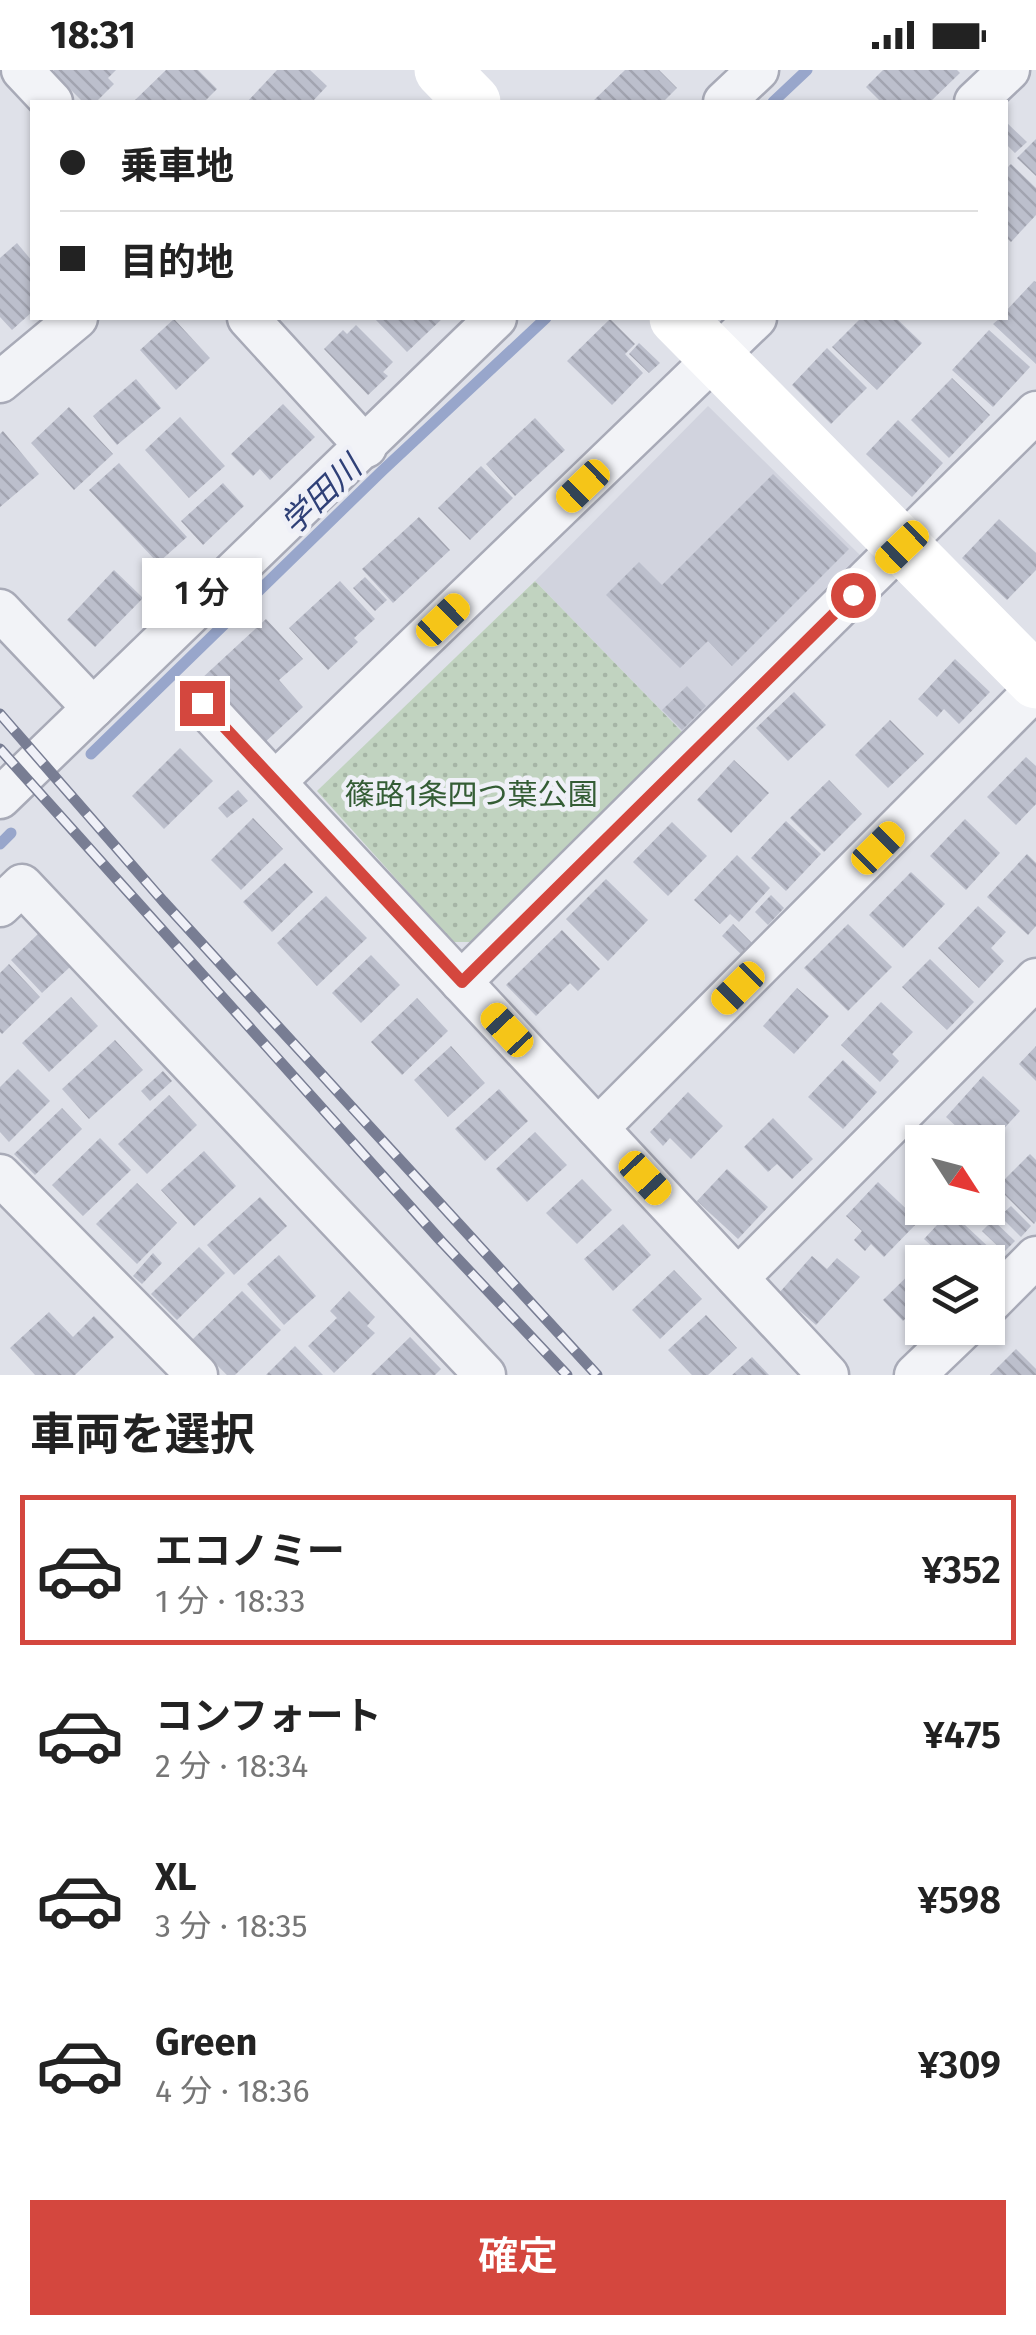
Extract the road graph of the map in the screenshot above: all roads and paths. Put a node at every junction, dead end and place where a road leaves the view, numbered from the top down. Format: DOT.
graph roads {
  1 [pos="22,70"];
  2 [pos="442,70"];
  3 [pos="758,70"];
  4 [pos="1009,70"];
  5 [pos="50,100"];
  6 [pos="471,100"];
  7 [pos="726,100"];
  8 [pos="978,100"];
  9 [pos="75,320"];
  10 [pos="250,320"];
  11 [pos="494,320"];
  12 [pos="680,320"];
  13 [pos="754,320"];
  14 [pos="715,357"];
  15 [pos="0,382"];
  16 [pos="1036,412"];
  17 [pos="366,446"];
  18 [pos="902,547"];
  19 [pos="0,610"];
  20 [pos="1036,681"];
  21 [pos="1036,690"];
  22 [pos="202,703"];
  23 [pos="94,708"];
  24 [pos="276,782"];
  25 [pos="0,798"];
  26 [pos="0,906"];
  27 [pos="1036,979"];
  28 [pos="462,982"];
  29 [pos="598,1128"];
  30 [pos="0,1175"];
  31 [pos="1036,1257"];
  32 [pos="738,1278"];
  33 [pos="1005,1287"];
  34 [pos="946,1345"];
  35 [pos="197,1375"];
  36 [pos="485,1375"];
  37 [pos="828,1375"];
  38 [pos="915,1375"];
  1 -- 5 [label="street"];
  2 -- 6 [label="street"];
  3 -- 7 [label="street"];
  4 -- 8 [label="street"];
  9 -- 15 [label="street"];
  10 -- 17 [label="street"];
  11 -- 17 [label="street"];
  12 -- 14 [label="street"];
  13 -- 14 [label="street"];
  14 -- 18 [label="street"];
  14 -- 24 [label="street"];
  16 -- 18 [label="street"];
  17 -- 23 [label="street"];
  18 -- 20 [label="street"];
  18 -- 28 [label="street"];
  19 -- 23 [label="street"];
  21 -- 29 [label="street"];
  22 -- 24 [label="street"];
  23 -- 25 [label="street"];
  24 -- 28 [label="street"];
  26 -- 36 [label="street"];
  27 -- 32 [label="street"];
  28 -- 29 [label="street"];
  29 -- 32 [label="street"];
  30 -- 35 [label="street"];
  31 -- 33 [label="street"];
  32 -- 37 [label="street"];
  34 -- 38 [label="street"];
}
